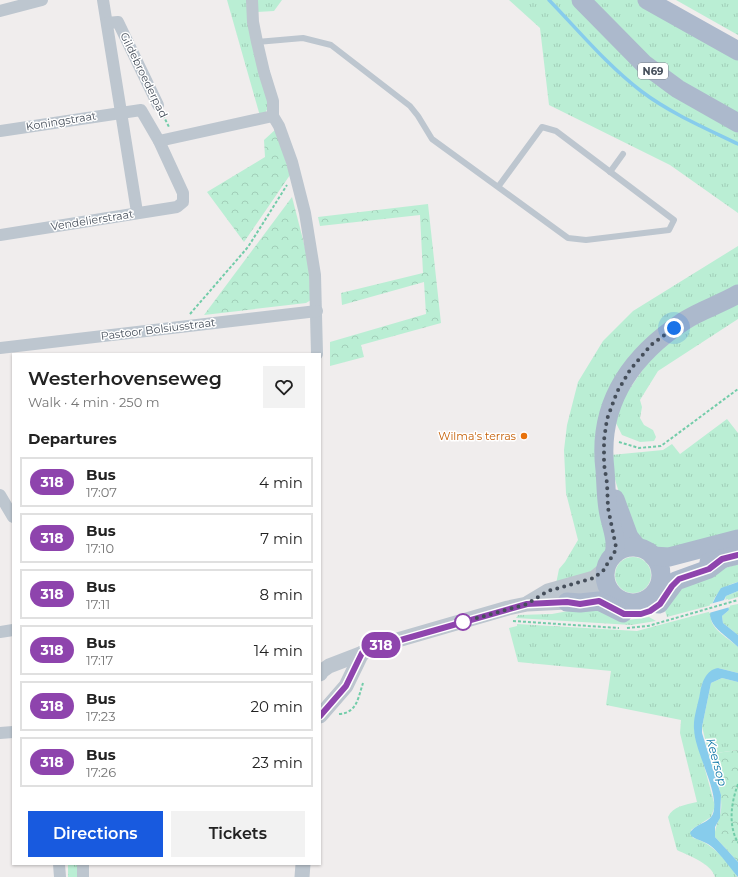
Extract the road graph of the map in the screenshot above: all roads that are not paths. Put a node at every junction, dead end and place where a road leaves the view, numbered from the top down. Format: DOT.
graph roads {
  1 [pos="42,0"];
  2 [pos="103,0"];
  3 [pos="252,0"];
  4 [pos="581,0"];
  5 [pos="647,0"];
  6 [pos="669,0"];
  7 [pos="0,10"];
  8 [pos="107,23"];
  9 [pos="738,38"];
  10 [pos="257,42"];
  11 [pos="738,51"];
  12 [pos="158,105"];
  13 [pos="121,112"];
  14 [pos="272,116"];
  15 [pos="738,123"];
  16 [pos="0,131"];
  17 [pos="159,141"];
  18 [pos="623,154"];
  19 [pos="610,172"];
  20 [pos="498,187"];
  21 [pos="183,202"];
  22 [pos="137,212"];
  23 [pos="0,235"];
  24 [pos="738,294"];
  25 [pos="317,311"];
  26 [pos="0,348"];
  27 [pos="317,353"];
  28 [pos="607,483"];
  29 [pos="0,495"];
  30 [pos="12,496"];
  31 [pos="12,515"];
  32 [pos="735,550"];
  33 [pos="645,552"];
  34 [pos="610,561"];
  35 [pos="661,581"];
  36 [pos="609,599"];
  37 [pos="567,602"];
  38 [pos="527,604"];
  39 [pos="12,630"];
  40 [pos="0,632"];
  41 [pos="362,653"];
  42 [pos="323,668"];
  43 [pos="346,686"];
  44 [pos="324,706"];
  45 [pos="12,732"];
  46 [pos="0,733"];
  47 [pos="59,865"];
  48 [pos="84,865"];
  49 [pos="302,865"];
  50 [pos="60,877"];
  51 [pos="84,877"];
  52 [pos="302,877"];
  1 -- 7 [label="street"];
  2 -- 8 [label="street, Gildebroederpad"];
  3 -- 10 [label="street"];
  4 -- 15 [label="main road, N69"];
  5 -- 11 [label="main road"];
  6 -- 9 [label="main road"];
  8 -- 12 [label="street, Gildebroederpad"];
  8 -- 13 [label="street, Gildebroederpad"];
  10 -- 14 [label="street"];
  10 -- 20 [label="lane"];
  13 -- 16 [label="street, Koningstraat"];
  13 -- 17 [label="street, Koningstraat"];
  13 -- 22 [label="street"];
  14 -- 17 [label="street"];
  14 -- 25 [label="street"];
  17 -- 21 [label="street, Koningstraat"];
  18 -- 19 [label="lane"];
  19 -- 20 [label="lane"];
  19 -- 20 [label="lane"];
  21 -- 22 [label="street, Vendelierstraat"];
  22 -- 23 [label="street, Vendelierstraat"];
  24 -- 28 [label="main road"];
  25 -- 26 [label="street, Pastoor Bolsiusstraat"];
  25 -- 27 [label="street"];
  28 -- 33 [label="main road"];
  28 -- 34 [label="main road"];
  29 -- 30 [label="street"];
  29 -- 31 [label="street"];
  32 -- 33 [label="main road"];
  32 -- 35 [label="main road"];
  32 -- 36 [label="main road"];
  33 -- 34 [label="main road"];
  33 -- 35 [label="main road"];
  34 -- 36 [label="main road"];
  34 -- 38 [label="street"];
  35 -- 36 [label="main road"];
  36 -- 37 [label="main road"];
  37 -- 38 [label="street"];
  38 -- 41 [label="street"];
  39 -- 40 [label="street"];
  41 -- 42 [label="street"];
  41 -- 43 [label="street"];
  42 -- 43 [label="street"];
  43 -- 44 [label="street"];
  45 -- 46 [label="street"];
  47 -- 50 [label="street"];
  48 -- 51 [label="street"];
  49 -- 52 [label="street"];
}
